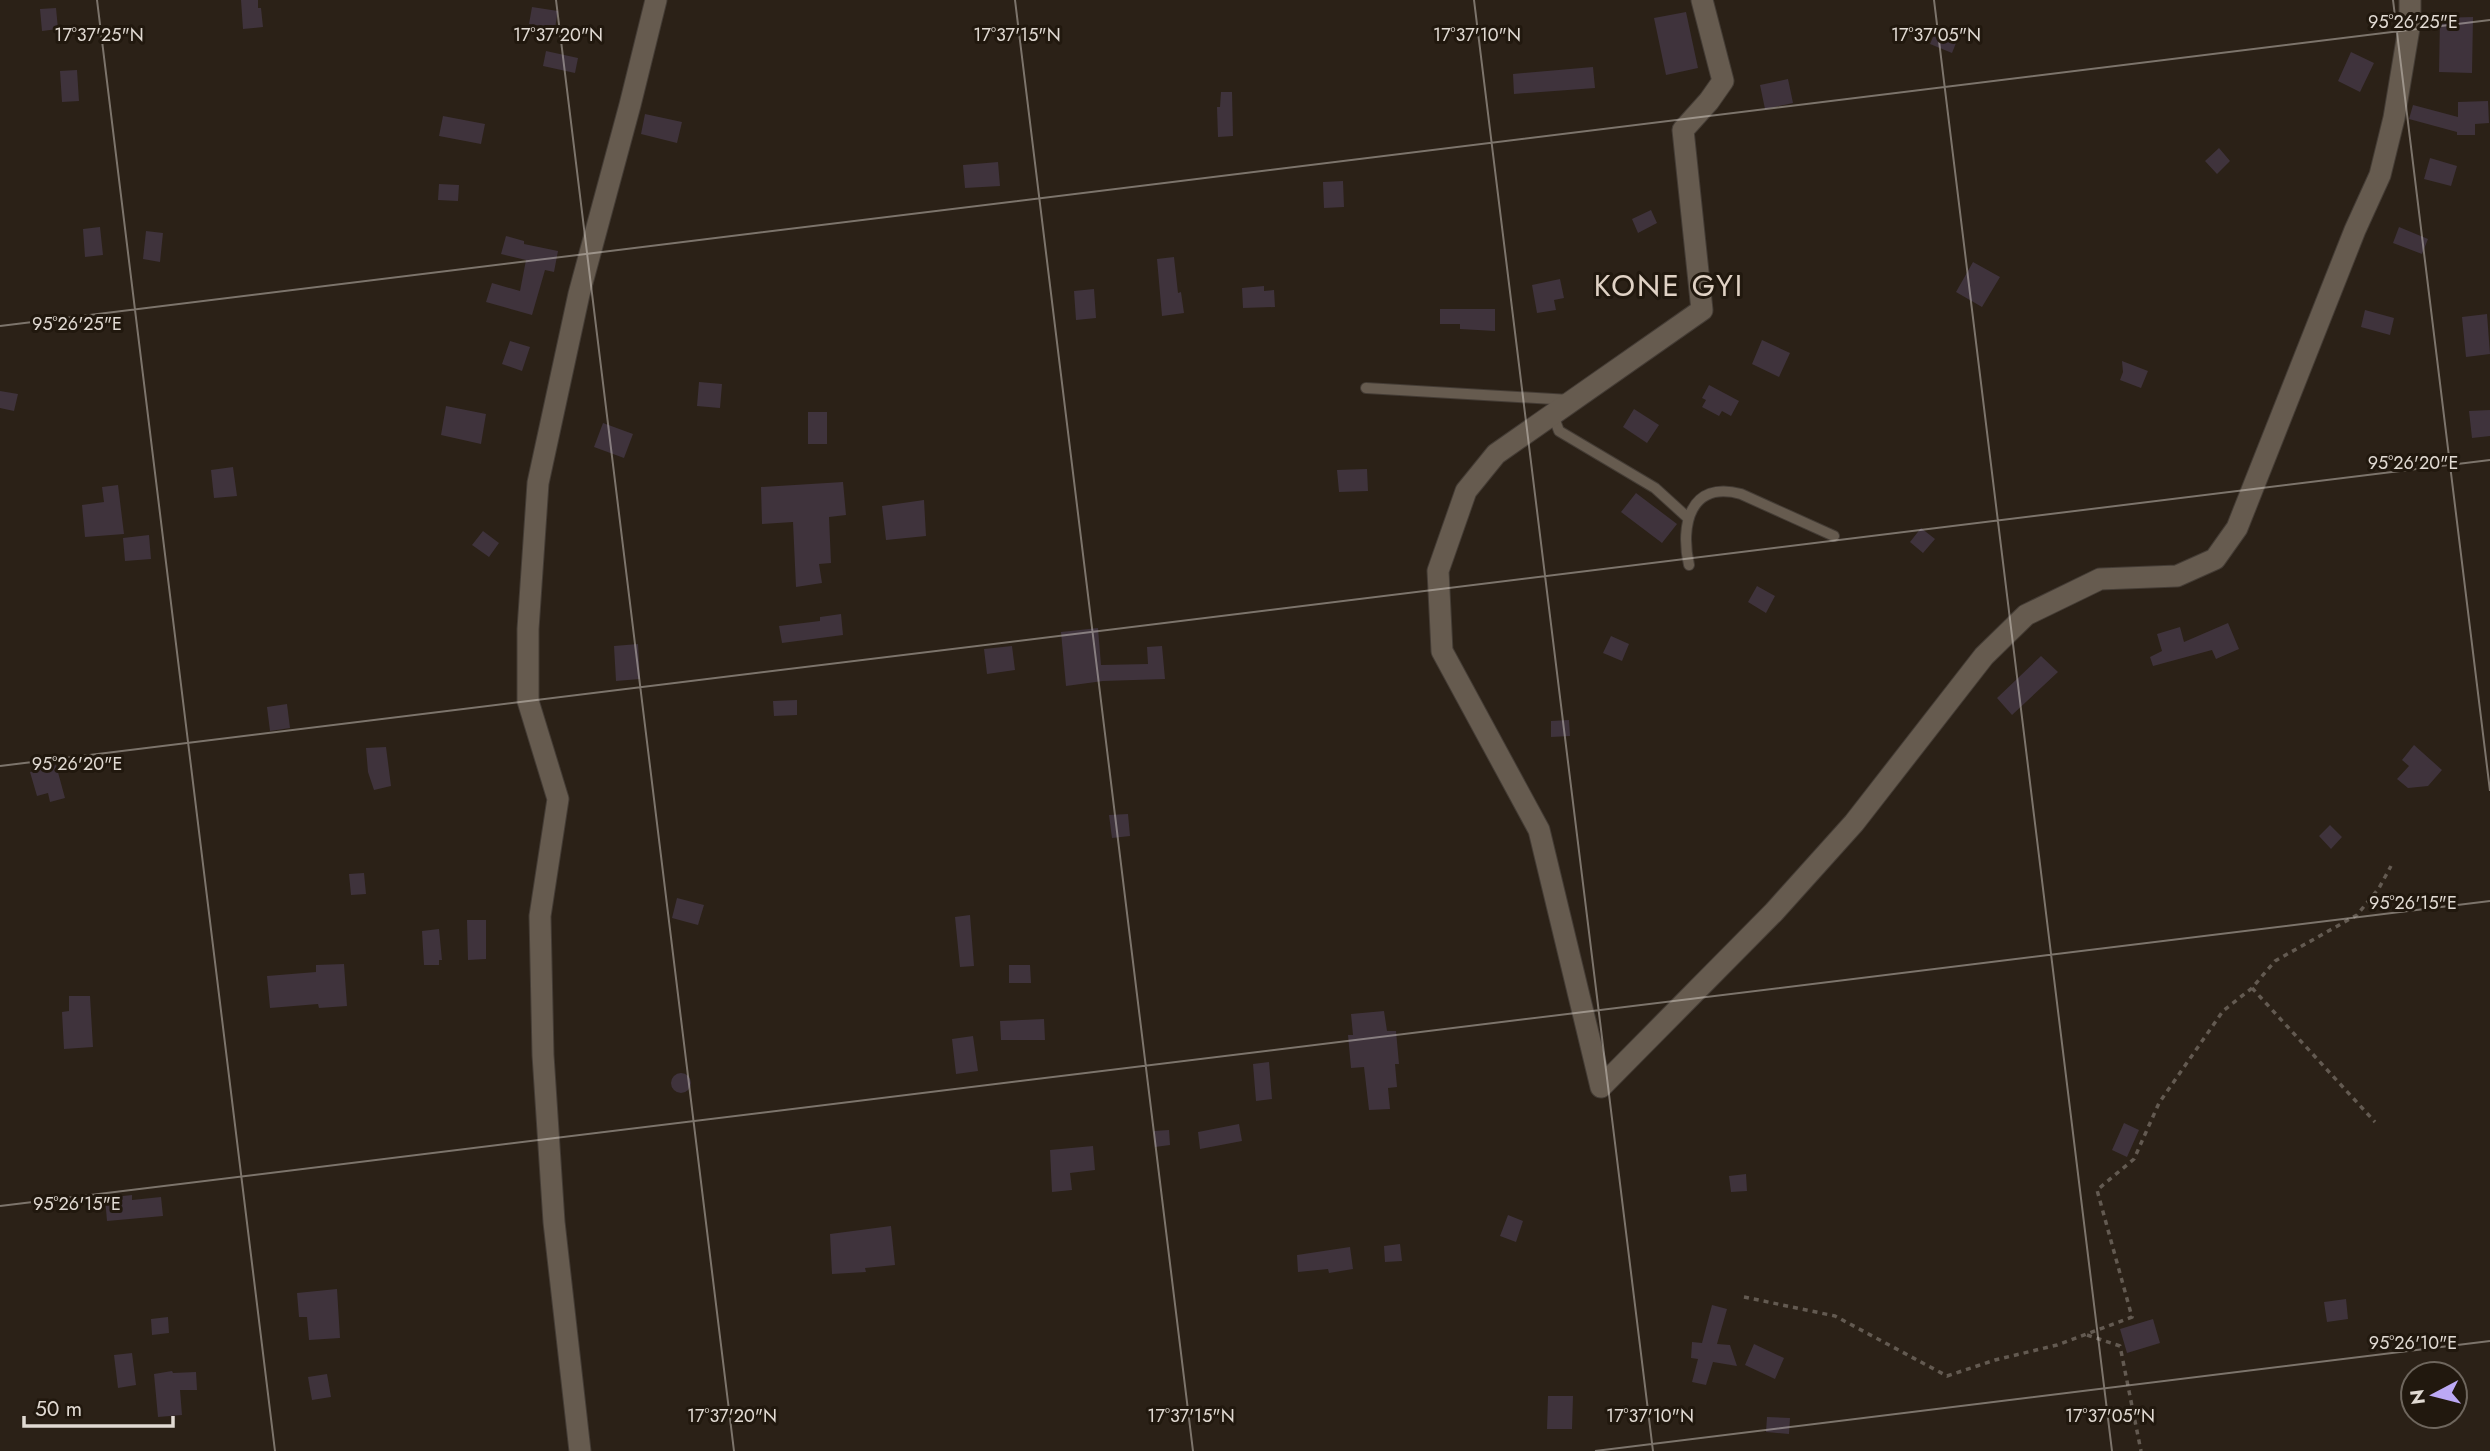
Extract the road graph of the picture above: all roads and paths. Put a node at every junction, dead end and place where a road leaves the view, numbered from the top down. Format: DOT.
graph roads {
  1 [pos="656,0"];
  2 [pos="1702,0"];
  3 [pos="2410,0"];
  4 [pos="1366,388"];
  5 [pos="1573,400"];
  6 [pos="1553,415"];
  7 [pos="1688,518"];
  8 [pos="1834,536"];
  9 [pos="1689,565"];
  10 [pos="2391,866"];
  11 [pos="2252,988"];
  12 [pos="2375,1122"];
  13 [pos="1744,1297"];
  14 [pos="2085,1334"];
  15 [pos="580,1451"];
  16 [pos="2141,1451"];
  1 -- 15 [label="street"];
  2 -- 5 [label="street"];
  3 -- 6 [label="street"];
  4 -- 5 [label="lane"];
  5 -- 6 [label="street"];
  6 -- 7 [label="lane"];
  7 -- 8 [label="lane"];
  7 -- 9 [label="lane"];
  10 -- 11 [label="path"];
  11 -- 12 [label="path"];
  11 -- 14 [label="path"];
  13 -- 14 [label="path"];
  14 -- 16 [label="path"];
}
